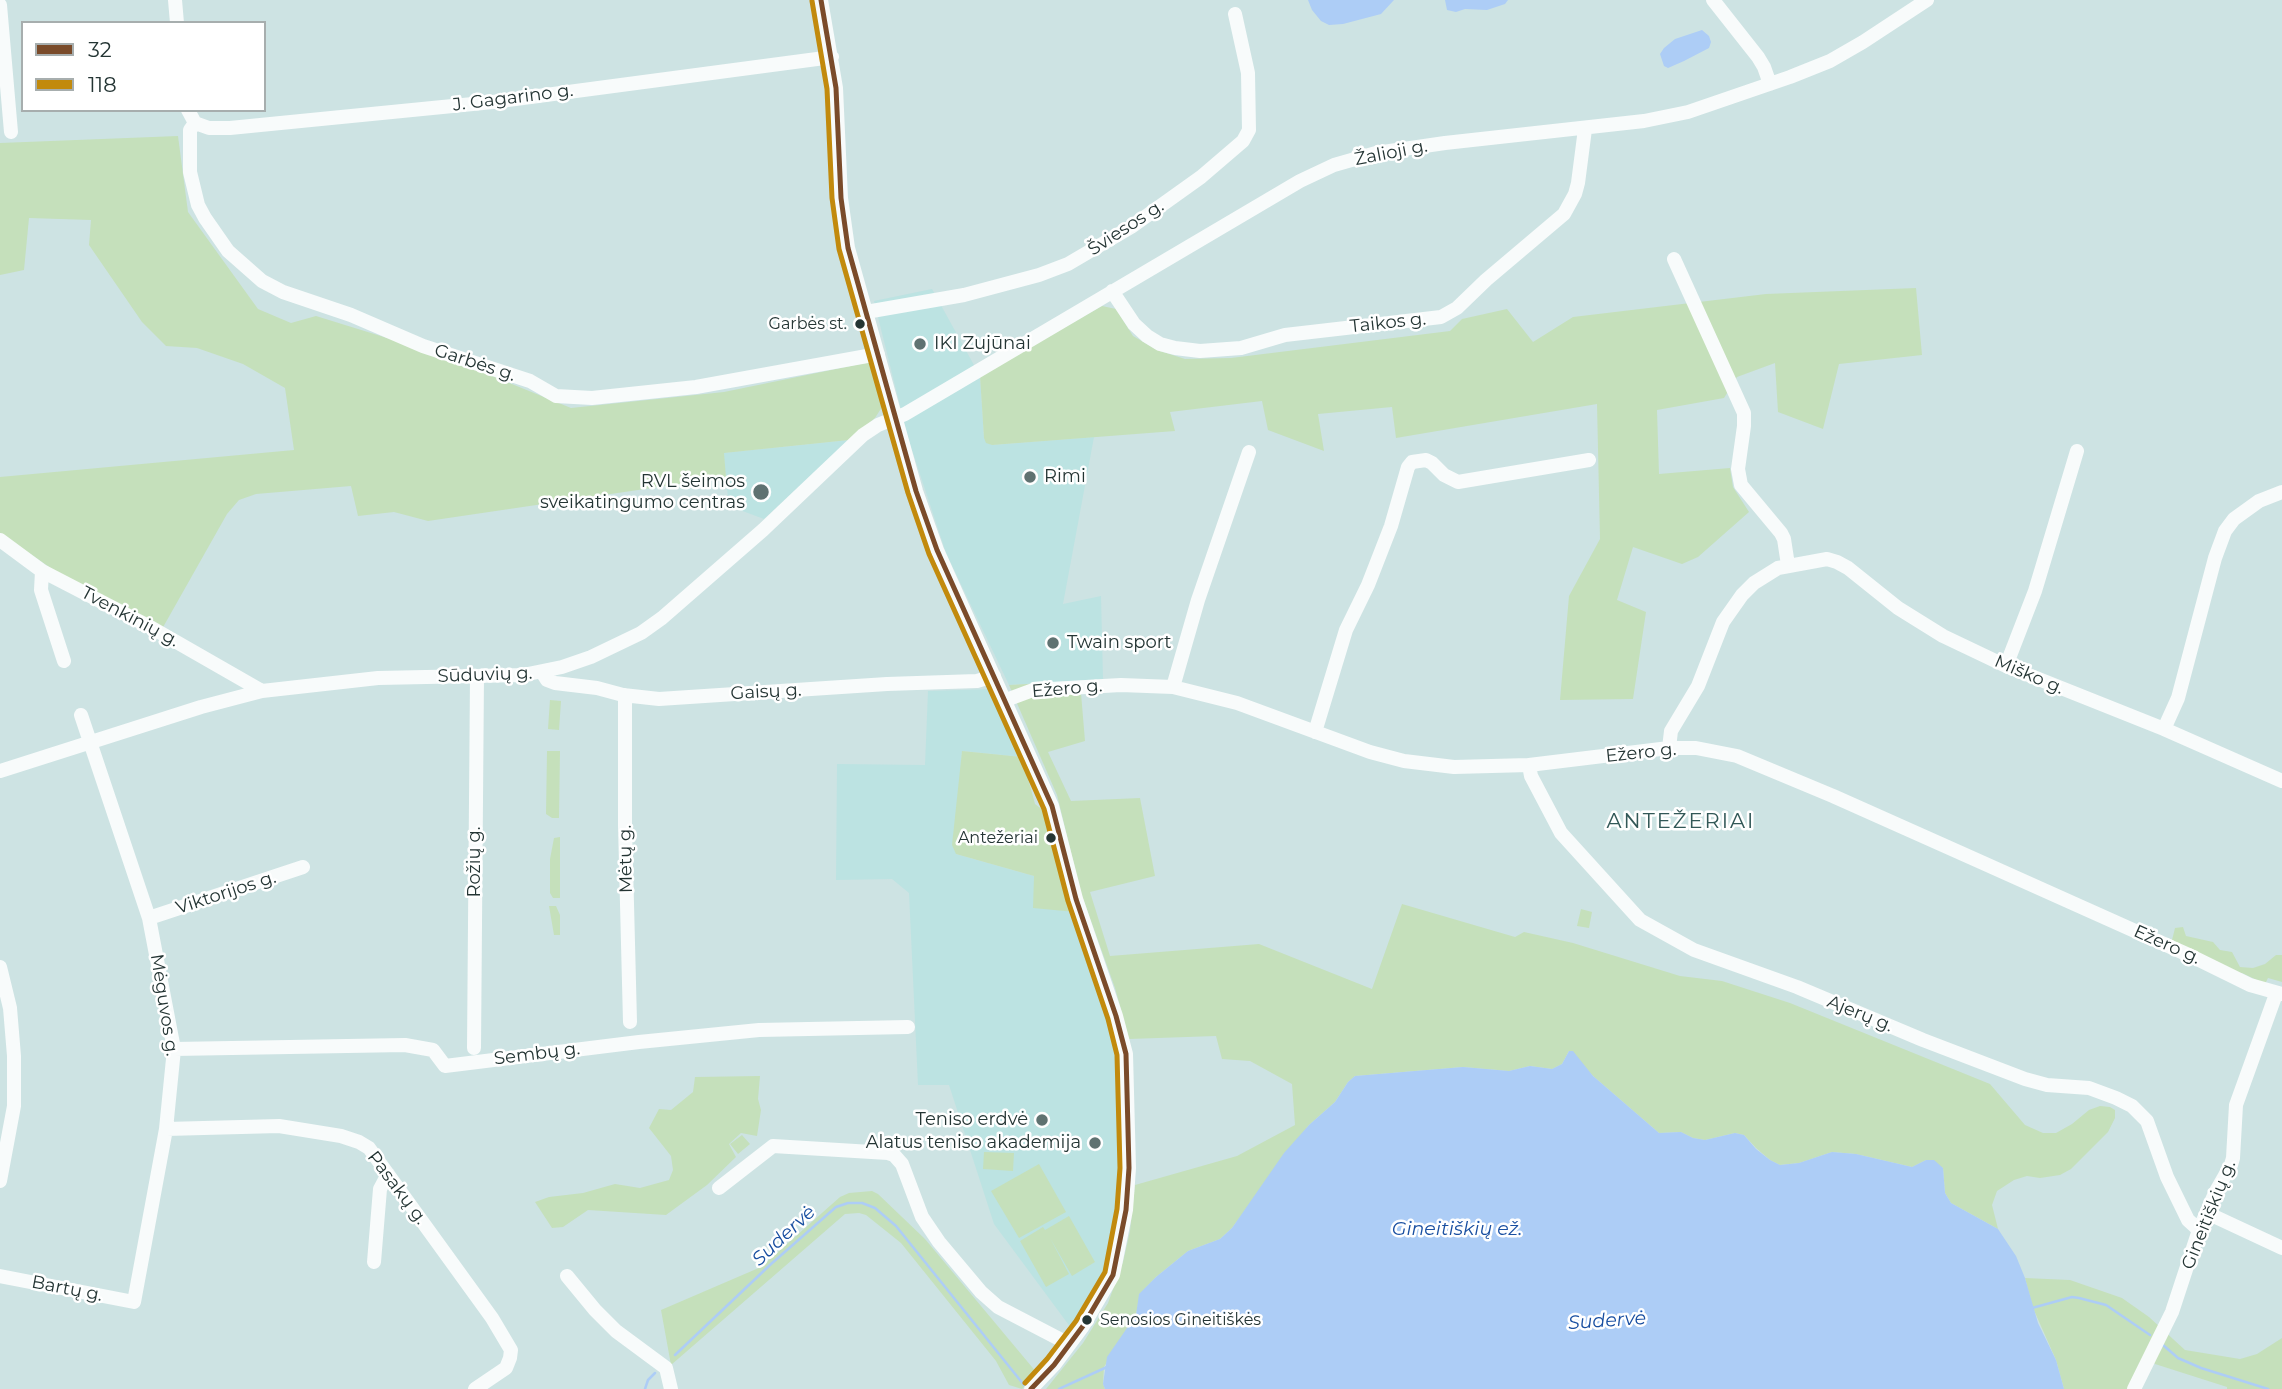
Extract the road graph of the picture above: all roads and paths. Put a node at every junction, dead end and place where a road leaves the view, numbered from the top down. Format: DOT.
graph roads {
  1 [pos="175,0"];
  2 [pos="821,0"];
  3 [pos="1713,0"];
  4 [pos="1896,0"];
  5 [pos="1927,0"];
  6 [pos="0,5"];
  7 [pos="1235,14"];
  8 [pos="1904,15"];
  9 [pos="177,21"];
  10 [pos="832,57"];
  11 [pos="1770,84"];
  12 [pos="191,116"];
  13 [pos="1585,129"];
  14 [pos="11,132"];
  15 [pos="1674,259"];
  16 [pos="1112,291"];
  17 [pos="866,312"];
  18 [pos="878,354"];
  19 [pos="895,417"];
  20 [pos="1249,452"];
  21 [pos="2077,452"];
  22 [pos="1589,460"];
  23 [pos="2282,492"];
  24 [pos="0,540"];
  25 [pos="1788,565"];
  26 [pos="42,571"];
  27 [pos="64,661"];
  28 [pos="2006,666"];
  29 [pos="542,672"];
  30 [pos="477,676"];
  31 [pos="994,676"];
  32 [pos="1173,687"];
  33 [pos="262,691"];
  34 [pos="625,695"];
  35 [pos="1006,699"];
  36 [pos="81,715"];
  37 [pos="2164,729"];
  38 [pos="1315,732"];
  39 [pos="91,743"];
  40 [pos="1669,748"];
  41 [pos="1529,765"];
  42 [pos="0,771"];
  43 [pos="2282,781"];
  44 [pos="303,867"];
  45 [pos="149,918"];
  46 [pos="0,967"];
  47 [pos="2279,994"];
  48 [pos="630,1022"];
  49 [pos="908,1027"];
  50 [pos="474,1048"];
  51 [pos="174,1049"];
  52 [pos="166,1129"];
  53 [pos="388,1174"];
  54 [pos="0,1181"];
  55 [pos="719,1188"];
  56 [pos="2207,1213"];
  57 [pos="2199,1230"];
  58 [pos="2282,1248"];
  59 [pos="374,1262"];
  60 [pos="0,1276"];
  61 [pos="567,1276"];
  62 [pos="134,1302"];
  63 [pos="1069,1344"];
  64 [pos="474,1389"];
  65 [pos="671,1389"];
  66 [pos="1031,1389"];
  67 [pos="2134,1389"];
  1 -- 9 [label="street"];
  2 -- 10 [label="street"];
  3 -- 11 [label="street"];
  4 -- 8 [label="street"];
  5 -- 8 [label="street, Žalioji g."];
  6 -- 14 [label="street"];
  7 -- 17 [label="street, Šviesos g."];
  8 -- 11 [label="street, Žalioji g."];
  10 -- 12 [label="street, J. Gagarino g."];
  10 -- 17 [label="street"];
  11 -- 13 [label="street, Žalioji g."];
  12 -- 18 [label="street, Garbės g."];
  13 -- 16 [label="street, Žalioji g."];
  13 -- 16 [label="street, Taikos g."];
  15 -- 25 [label="street"];
  16 -- 19 [label="street, Žalioji g."];
  17 -- 18 [label="street"];
  18 -- 19 [label="street"];
  19 -- 29 [label="street, Sūduvių g."];
  19 -- 31 [label="street"];
  20 -- 32 [label="street"];
  21 -- 28 [label="street"];
  22 -- 38 [label="street"];
  23 -- 37 [label="street"];
  24 -- 26 [label="street, Tvenkinių g."];
  25 -- 28 [label="street, Miško g."];
  25 -- 40 [label="street, Miško g."];
  26 -- 27 [label="street"];
  26 -- 33 [label="street, Tvenkinių g."];
  28 -- 37 [label="street, Miško g."];
  29 -- 30 [label="street, Sūduvių g."];
  29 -- 34 [label="street, Gaisų g."];
  30 -- 33 [label="street, Sūduvių g."];
  30 -- 50 [label="street, Rožių g."];
  31 -- 34 [label="street, Gaisų g."];
  31 -- 35 [label="street"];
  32 -- 35 [label="street, Ežero g."];
  32 -- 38 [label="street, Ežero g."];
  33 -- 39 [label="street, Sūduvių g."];
  34 -- 48 [label="street, Mėtų g."];
  35 -- 63 [label="street"];
  36 -- 39 [label="street, Mėguvos g."];
  37 -- 43 [label="street, Miško g."];
  38 -- 41 [label="street, Ežero g."];
  39 -- 42 [label="street, Sūduvių g."];
  39 -- 45 [label="street, Mėguvos g."];
  40 -- 41 [label="street, Ežero g."];
  40 -- 47 [label="street, Ežero g."];
  41 -- 57 [label="street, Ajerų g."];
  44 -- 45 [label="street, Viktorijos g."];
  45 -- 51 [label="street, Mėguvos g."];
  46 -- 54 [label="street"];
  47 -- 56 [label="street, Gineitiškių g."];
  49 -- 51 [label="street, Sembų g."];
  51 -- 52 [label="street, Mėguvos g."];
  52 -- 53 [label="street, Pasakų g."];
  52 -- 62 [label="street, Mėguvos g."];
  53 -- 59 [label="street"];
  53 -- 64 [label="street, Pasakų g."];
  55 -- 63 [label="street"];
  56 -- 57 [label="street, Gineitiškių g."];
  56 -- 58 [label="street"];
  57 -- 67 [label="street, Gineitiškių g."];
  60 -- 62 [label="street, Bartų g."];
  61 -- 65 [label="street"];
  63 -- 66 [label="street"];
}
